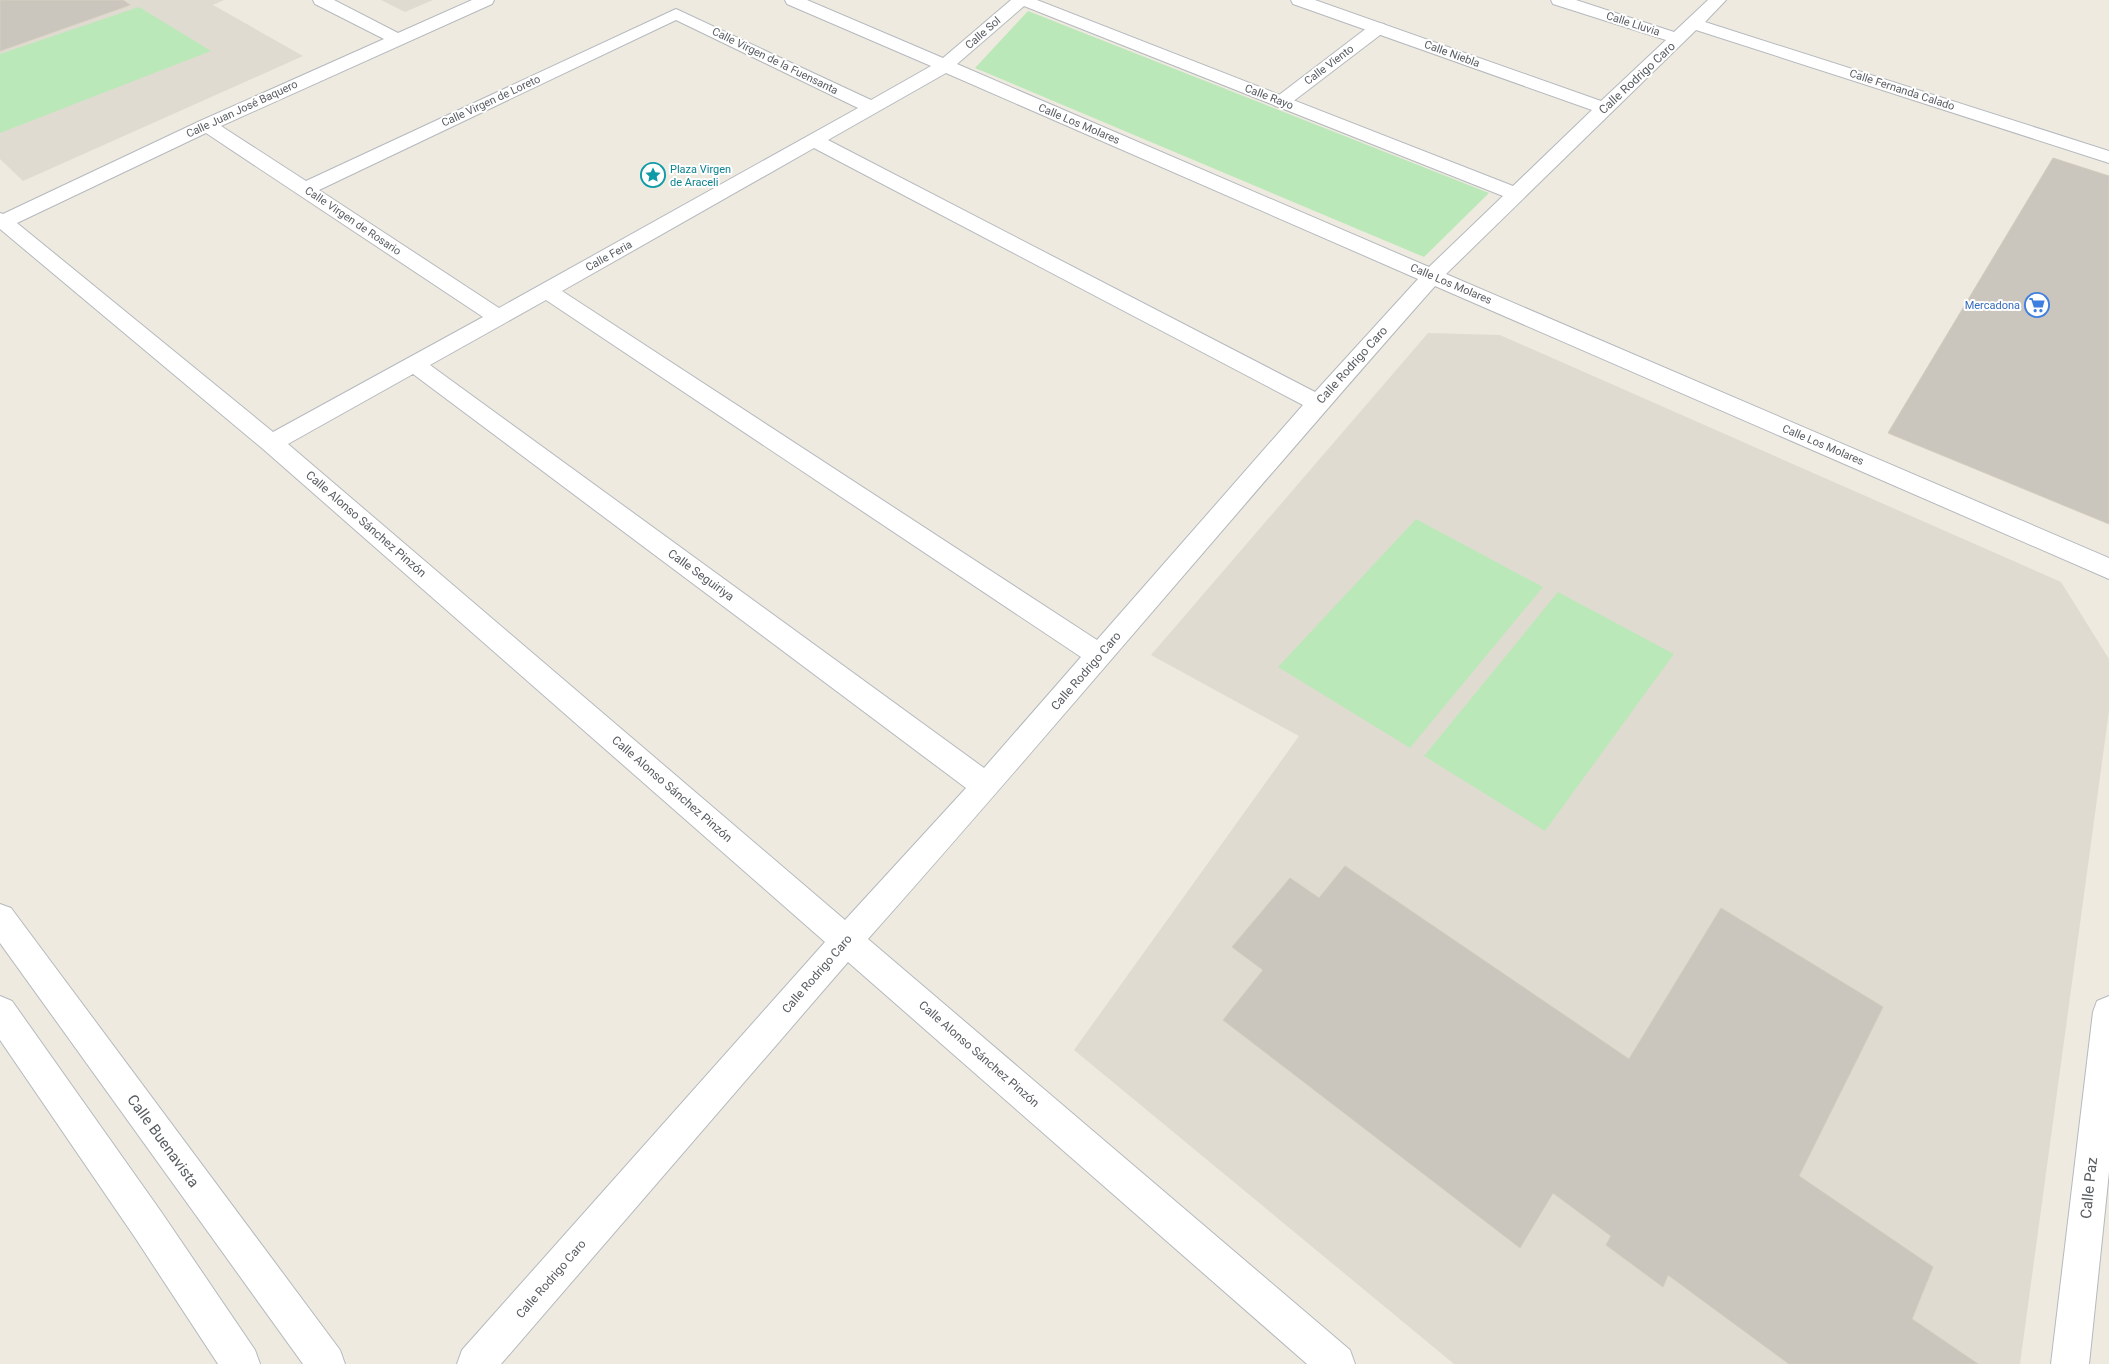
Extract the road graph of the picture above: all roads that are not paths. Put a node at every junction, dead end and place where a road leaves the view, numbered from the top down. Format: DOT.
graph roads {
  1 [pos="321,0"];
  2 [pos="486,0"];
  3 [pos="792,0"];
  4 [pos="1021,0"];
  5 [pos="1299,0"];
  6 [pos="1560,0"];
  7 [pos="1718,0"];
  8 [pos="676,14"];
  9 [pos="1378,28"];
  10 [pos="1687,31"];
  11 [pos="396,39"];
  12 [pos="944,66"];
  13 [pos="1281,102"];
  14 [pos="873,108"];
  15 [pos="1604,108"];
  16 [pos="207,124"];
  17 [pos="814,140"];
  18 [pos="2109,157"];
  19 [pos="305,189"];
  20 [pos="1515,194"];
  21 [pos="1,221"];
  22 [pos="1432,276"];
  23 [pos="547,291"];
  24 [pos="499,318"];
  25 [pos="415,364"];
  26 [pos="1318,403"];
  27 [pos="271,443"];
  28 [pos="2109,568"];
  29 [pos="1099,655"];
  30 [pos="986,786"];
  31 [pos="0,918"];
  32 [pos="847,940"];
  33 [pos="0,1012"];
  34 [pos="2109,1012"];
  35 [pos="2100,1178"];
  36 [pos="242,1364"];
  37 [pos="326,1364"];
  38 [pos="476,1364"];
  39 [pos="1336,1364"];
  40 [pos="2070,1364"];
  1 -- 11 [label="street"];
  2 -- 11 [label="street, Calle Juan José Baquero"];
  3 -- 12 [label="street, Calle Los Molares"];
  4 -- 12 [label="street, Calle Sol"];
  4 -- 13 [label="street, Calle Rayo"];
  5 -- 9 [label="street, Calle Niebla"];
  6 -- 10 [label="street, Calle Lluvia"];
  7 -- 10 [label="street, Calle Rodrigo Caro"];
  8 -- 14 [label="street, Calle Virgen de la Fuensanta"];
  8 -- 19 [label="street, Calle Virgen de Loreto"];
  9 -- 13 [label="street, Calle Viento"];
  9 -- 15 [label="street, Calle Niebla"];
  10 -- 15 [label="street, Calle Rodrigo Caro"];
  10 -- 18 [label="street, Calle Fernanda Calado"];
  11 -- 16 [label="street, Calle Juan José Baquero"];
  12 -- 14 [label="street, Calle Feria"];
  12 -- 22 [label="street, Calle Los Molares"];
  13 -- 20 [label="street, Calle Rayo"];
  14 -- 17 [label="street, Calle Feria"];
  15 -- 20 [label="street, Calle Rodrigo Caro"];
  16 -- 19 [label="street, Calle Virgen de Rosario"];
  16 -- 21 [label="street, Calle Juan José Baquero"];
  17 -- 23 [label="street, Calle Feria"];
  17 -- 26 [label="street"];
  19 -- 24 [label="street, Calle Virgen de Rosario"];
  20 -- 22 [label="street, Calle Rodrigo Caro"];
  21 -- 27 [label="street, Calle Alonso Sánchez Pinzón"];
  22 -- 26 [label="street, Calle Rodrigo Caro"];
  22 -- 28 [label="street, Calle Los Molares"];
  23 -- 24 [label="street, Calle Feria"];
  23 -- 29 [label="street"];
  24 -- 25 [label="street, Calle Feria"];
  25 -- 27 [label="street, Calle Feria"];
  25 -- 30 [label="street, Calle Seguiriya"];
  26 -- 29 [label="street, Calle Rodrigo Caro"];
  27 -- 32 [label="street, Calle Alonso Sánchez Pinzón"];
  29 -- 30 [label="street, Calle Rodrigo Caro"];
  30 -- 32 [label="street, Calle Rodrigo Caro"];
  31 -- 37 [label="street, Calle Buenavista"];
  32 -- 38 [label="street, Calle Rodrigo Caro"];
  32 -- 39 [label="street, Calle Alonso Sánchez Pinzón"];
  33 -- 36 [label="street"];
  34 -- 35 [label="street, Calle Paz"];
  35 -- 40 [label="street, Calle Paz"];
}
